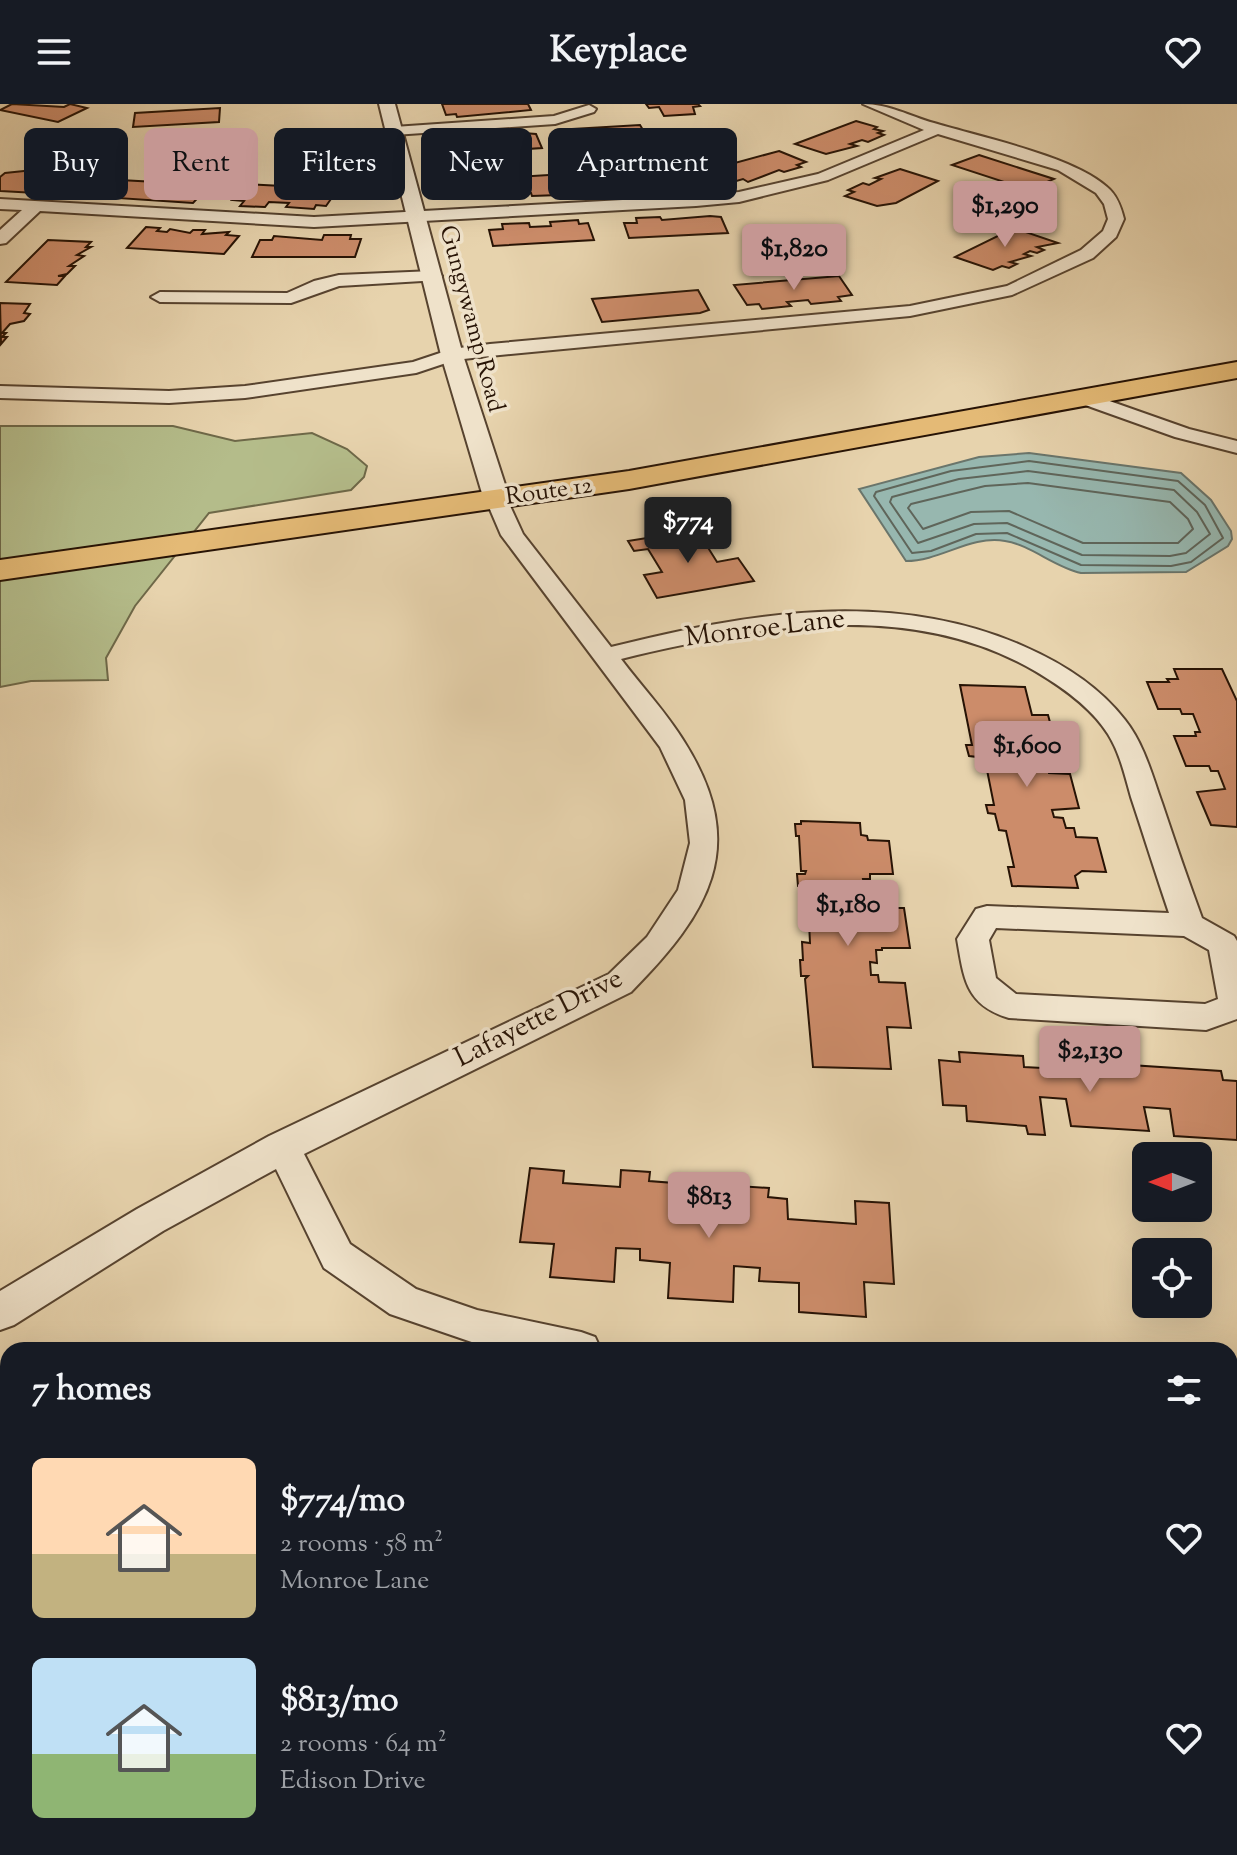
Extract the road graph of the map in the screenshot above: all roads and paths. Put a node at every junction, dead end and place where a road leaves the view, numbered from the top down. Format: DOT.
graph roads {
  1 [pos="387,104"];
  2 [pos="870,104"];
  3 [pos="589,109"];
  4 [pos="393,128"];
  5 [pos="938,129"];
  6 [pos="405,130"];
  7 [pos="405,174"];
  8 [pos="0,204"];
  9 [pos="35,207"];
  10 [pos="416,217"];
  11 [pos="0,239"];
  12 [pos="433,276"];
  13 [pos="160,297"];
  14 [pos="452,355"];
  15 [pos="1237,370"];
  16 [pos="0,392"];
  17 [pos="1084,398"];
  18 [pos="1237,447"];
  19 [pos="497,500"];
  20 [pos="0,570"];
  21 [pos="604,656"];
  22 [pos="1189,925"];
  23 [pos="282,1146"];
  24 [pos="0,1312"];
  25 [pos="543,1342"];
  1 -- 4 [label="street, Gungywamp Road"];
  2 -- 5 [label="street"];
  3 -- 6 [label="street"];
  5 -- 10 [label="street"];
  5 -- 14 [label="street"];
  7 -- 10 [label="street, Gungywamp Road"];
  8 -- 9 [label="street"];
  9 -- 10 [label="street"];
  9 -- 11 [label="street"];
  10 -- 12 [label="street, Gungywamp Road"];
  12 -- 13 [label="street"];
  12 -- 14 [label="street, Gungywamp Road"];
  14 -- 16 [label="street"];
  14 -- 19 [label="street, Gungywamp Road"];
  15 -- 17 [label="highway, Route 12"];
  17 -- 18 [label="street"];
  17 -- 19 [label="highway, Route 12"];
  19 -- 20 [label="highway, Route 12"];
  19 -- 21 [label="street, Lafayette Drive"];
  21 -- 22 [label="street, Monroe Lane"];
  21 -- 23 [label="street, Lafayette Drive"];
  22 -- 22 [label="street"];
  23 -- 24 [label="street, Lafayette Drive"];
  23 -- 25 [label="street"];
}
